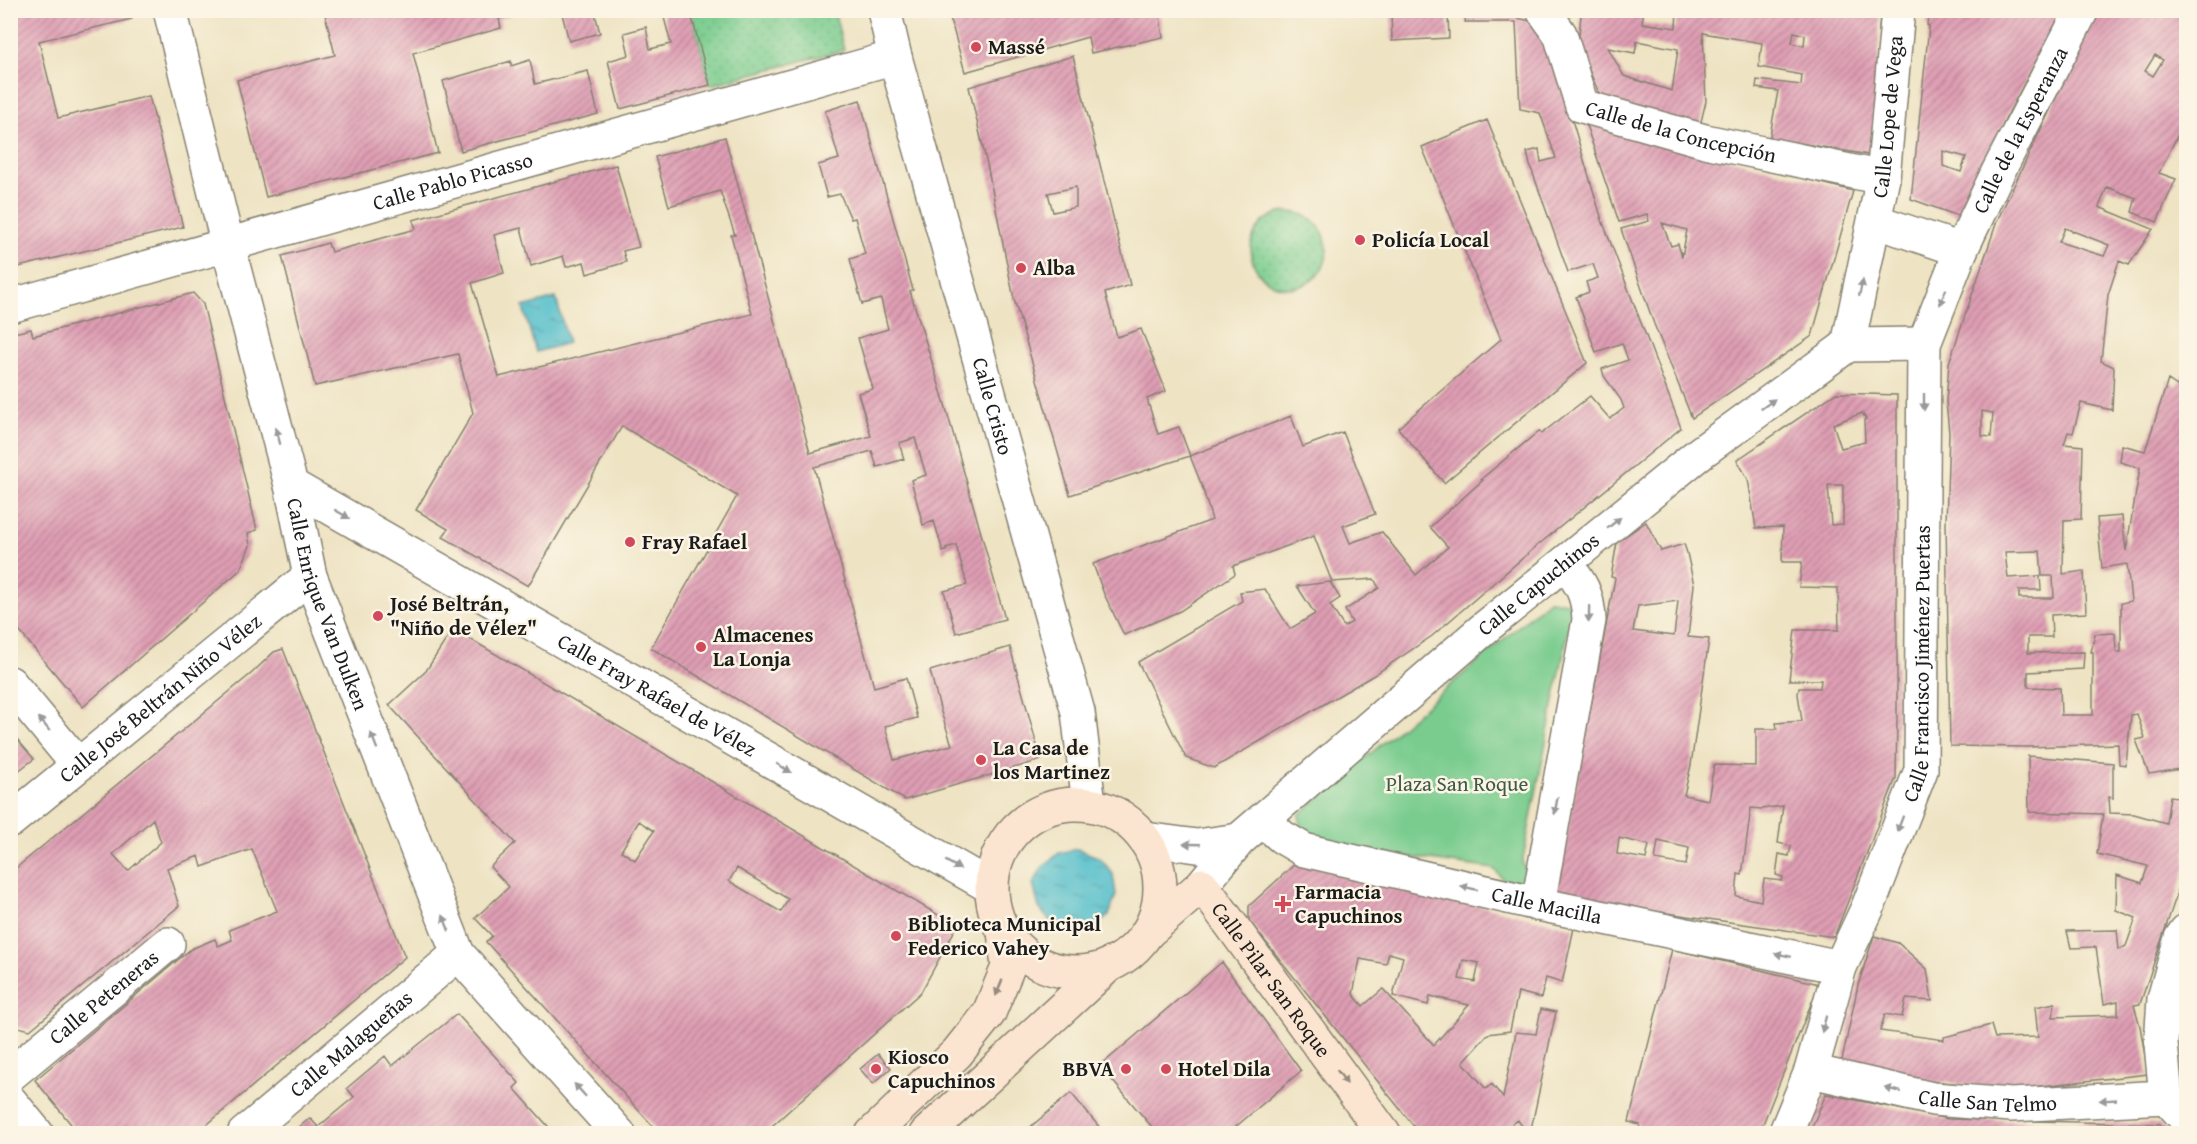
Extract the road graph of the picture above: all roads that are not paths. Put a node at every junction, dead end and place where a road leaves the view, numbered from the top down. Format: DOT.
graph roads {
  1 [pos="170,10"];
  2 [pos="884,10"];
  3 [pos="1543,10"];
  4 [pos="1898,10"];
  5 [pos="2082,10"];
  6 [pos="895,57"];
  7 [pos="1883,178"];
  8 [pos="1875,221"];
  9 [pos="228,246"];
  10 [pos="1961,250"];
  11 [pos="10,306"];
  12 [pos="1924,344"];
  13 [pos="1848,345"];
  14 [pos="291,485"];
  15 [pos="1565,563"];
  16 [pos="310,576"];
  17 [pos="10,683"];
  18 [pos="78,765"];
  19 [pos="1089,804"];
  20 [pos="10,821"];
  21 [pos="1251,830"];
  22 [pos="1144,839"];
  23 [pos="1202,885"];
  24 [pos="991,887"];
  25 [pos="1538,904"];
  26 [pos="1004,931"];
  27 [pos="2187,931"];
  28 [pos="1146,933"];
  29 [pos="168,944"];
  30 [pos="458,954"];
  31 [pos="1110,964"];
  32 [pos="1840,967"];
  33 [pos="1811,1071"];
  34 [pos="10,1075"];
  35 [pos="10,1101"];
  36 [pos="2176,1108"];
  37 [pos="246,1132"];
  38 [pos="37,1134"];
  39 [pos="619,1134"];
  40 [pos="872,1134"];
  41 [pos="926,1134"];
  42 [pos="1384,1134"];
  43 [pos="1785,1134"];
  1 -- 9 [label="street, Calle Enrique Van Dulken"];
  2 -- 6 [label="street, Calle Cristo"];
  3 -- 7 [label="street, Calle de la Concepción"];
  4 -- 7 [label="street, Calle Lope de Vega"];
  5 -- 10 [label="street, Calle de la Esperanza"];
  6 -- 9 [label="street, Calle Pablo Picasso"];
  6 -- 19 [label="street, Calle Cristo"];
  7 -- 8 [label="street, Calle Lope de Vega"];
  8 -- 10 [label="street"];
  13 -- 8 [label="street, Calle Lope de Vega, one-way"];
  9 -- 11 [label="street, Calle Pablo Picasso"];
  14 -- 9 [label="street, Calle Enrique Van Dulken, one-way"];
  10 -- 12 [label="street, Calle de la Esperanza, one-way"];
  12 -- 13 [label="street"];
  12 -- 32 [label="street, Calle Francisco Jiménez Puertas, one-way"];
  15 -- 13 [label="street, Calle Capuchinos, one-way"];
  14 -- 16 [label="street, Calle Enrique Van Dulken"];
  14 -- 24 [label="street, Calle Fray Rafael de Vélez, one-way"];
  15 -- 21 [label="street, Calle Capuchinos"];
  15 -- 25 [label="street, one-way"];
  16 -- 18 [label="street, Calle José Beltrán Niño Vélez"];
  30 -- 16 [label="street, Calle Enrique Van Dulken, one-way"];
  18 -- 17 [label="street, one-way"];
  18 -- 20 [label="street, Calle José Beltrán Niño Vélez"];
  19 -- 22 [label="street"];
  19 -- 24 [label="street"];
  21 -- 22 [label="street, one-way"];
  21 -- 23 [label="street, Calle Capuchinos"];
  25 -- 21 [label="street, Calle Macilla, one-way"];
  22 -- 28 [label="street"];
  23 -- 28 [label="street, Calle Pilar San Roque"];
  23 -- 42 [label="street, Calle Pilar San Roque, one-way"];
  24 -- 26 [label="street"];
  32 -- 25 [label="street, Calle Macilla, one-way"];
  26 -- 31 [label="street"];
  26 -- 40 [label="street, one-way"];
  27 -- 36 [label="street"];
  28 -- 31 [label="street"];
  29 -- 34 [label="street, Calle Peteneras"];
  30 -- 37 [label="street, Calle Malagueñas"];
  39 -- 30 [label="street, Calle Enrique Van Dulken, one-way"];
  31 -- 41 [label="street"];
  32 -- 33 [label="street, Calle Francisco Jiménez Puertas, one-way"];
  36 -- 33 [label="street, Calle San Telmo, one-way"];
  33 -- 43 [label="street, Calle Francisco Jiménez Puertas"];
  35 -- 38 [label="street"];
}
